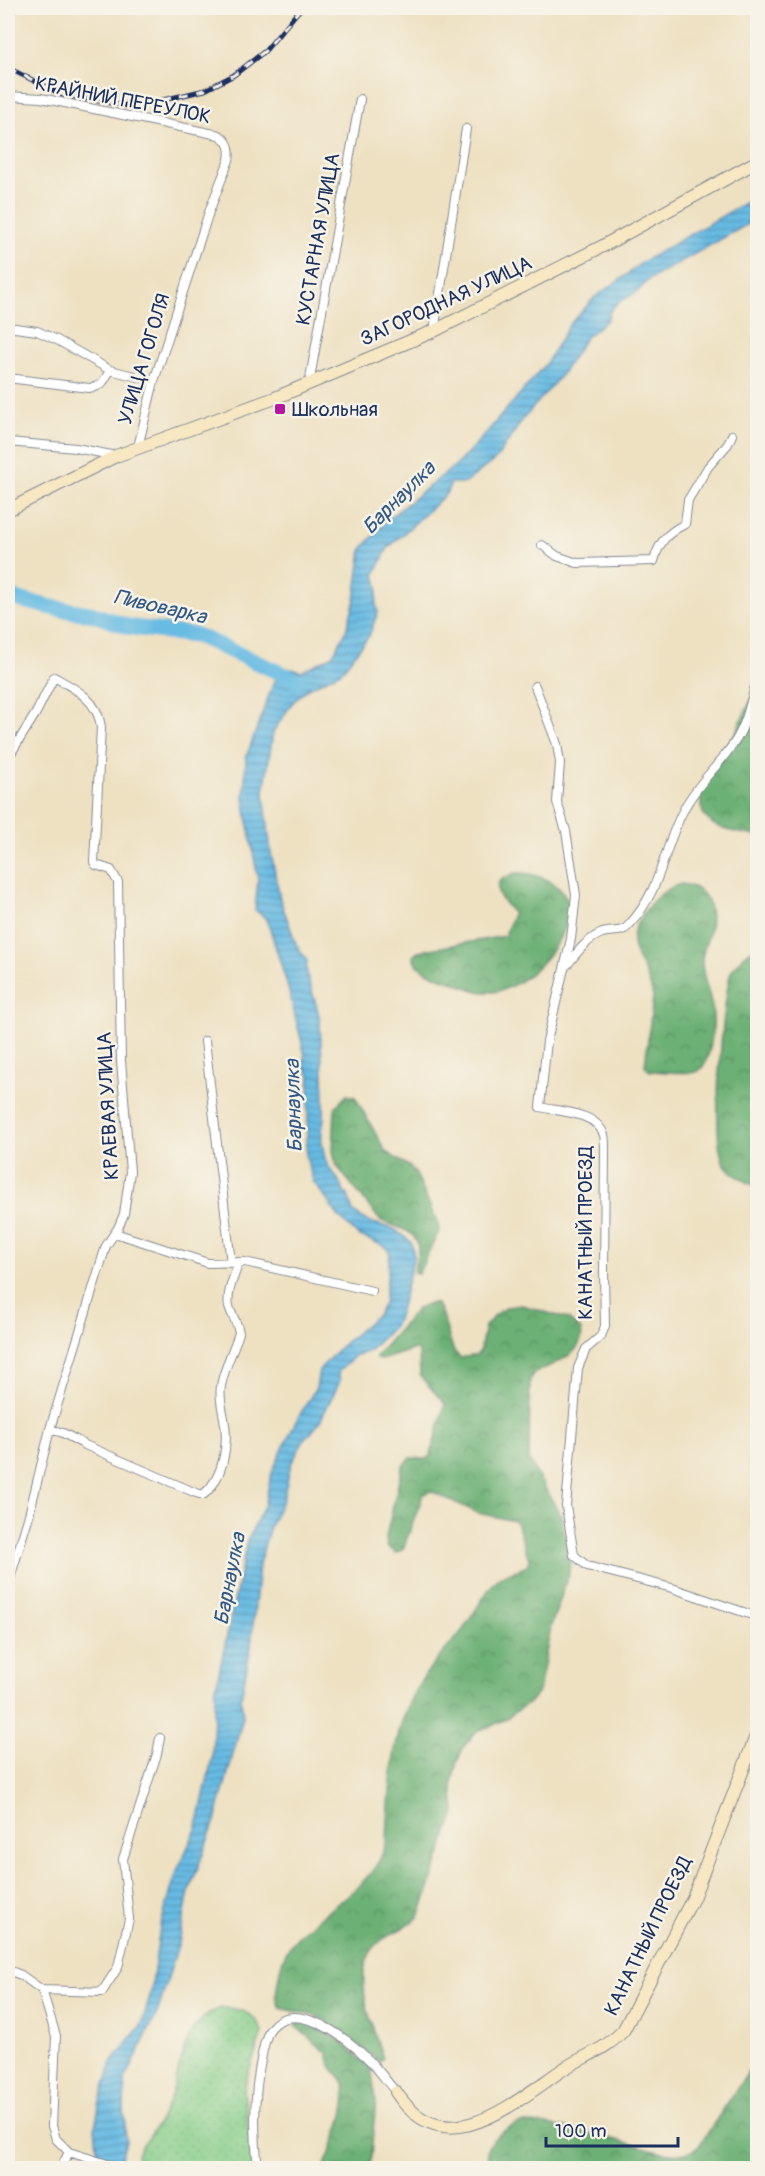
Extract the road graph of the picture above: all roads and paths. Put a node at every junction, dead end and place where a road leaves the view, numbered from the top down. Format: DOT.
graph roads {
  1 [pos="8,96"];
  2 [pos="360,99"];
  3 [pos="466,129"];
  4 [pos="228,145"];
  5 [pos="758,160"];
  6 [pos="8,327"];
  7 [pos="434,331"];
  8 [pos="110,370"];
  9 [pos="8,378"];
  10 [pos="154,381"];
  11 [pos="309,384"];
  12 [pos="732,435"];
  13 [pos="8,442"];
  14 [pos="138,447"];
  15 [pos="116,456"];
  16 [pos="8,510"];
  17 [pos="542,545"];
  18 [pos="758,675"];
  19 [pos="535,686"];
  20 [pos="8,758"];
  21 [pos="564,967"];
  22 [pos="206,1041"];
  23 [pos="115,1233"];
  24 [pos="235,1262"];
  25 [pos="372,1291"];
  26 [pos="50,1429"];
  27 [pos="8,1585"];
  28 [pos="758,1617"];
  29 [pos="758,1731"];
  30 [pos="159,1738"];
  31 [pos="8,1970"];
  32 [pos="42,1990"];
  33 [pos="396,2092"];
  34 [pos="69,2151"];
  35 [pos="61,2169"];
  36 [pos="120,2169"];
  37 [pos="258,2169"];
  1 -- 4 [label="street, КРАЙНИЙ ПЕРЕУЛОК"];
  2 -- 11 [label="street, КУСТАРНАЯ УЛИЦА"];
  3 -- 7 [label="street"];
  4 -- 10 [label="street, УЛИЦА ГОГОЛЯ"];
  5 -- 7 [label="main road, ЗАГОРОДНАЯ УЛИЦА"];
  6 -- 8 [label="street"];
  7 -- 11 [label="main road, ЗАГОРОДНАЯ УЛИЦА"];
  8 -- 9 [label="street"];
  8 -- 10 [label="street"];
  10 -- 14 [label="street, УЛИЦА ГОГОЛЯ"];
  11 -- 14 [label="main road, ЗАГОРОДНАЯ УЛИЦА"];
  12 -- 17 [label="street"];
  13 -- 15 [label="street"];
  14 -- 15 [label="main road, УЛИЦА ГОГОЛЯ"];
  15 -- 16 [label="main road, УЛИЦА ГОГОЛЯ"];
  18 -- 21 [label="street"];
  19 -- 21 [label="street, КАНАТНЫЙ ПРОЕЗД"];
  20 -- 23 [label="street, КРАЕВАЯ УЛИЦА"];
  21 -- 28 [label="street, КАНАТНЫЙ ПРОЕЗД"];
  22 -- 24 [label="street"];
  23 -- 24 [label="street"];
  23 -- 26 [label="street, КРАЕВАЯ УЛИЦА"];
  24 -- 25 [label="street"];
  24 -- 26 [label="street"];
  26 -- 27 [label="street, КРАЕВАЯ УЛИЦА"];
  29 -- 33 [label="main road, КАНАТНЫЙ ПРОЕЗД"];
  30 -- 32 [label="street"];
  31 -- 32 [label="street"];
  32 -- 34 [label="street"];
  33 -- 37 [label="street, КАНАТНЫЙ ПРОЕЗД"];
  34 -- 35 [label="street"];
  34 -- 36 [label="street"];
}
